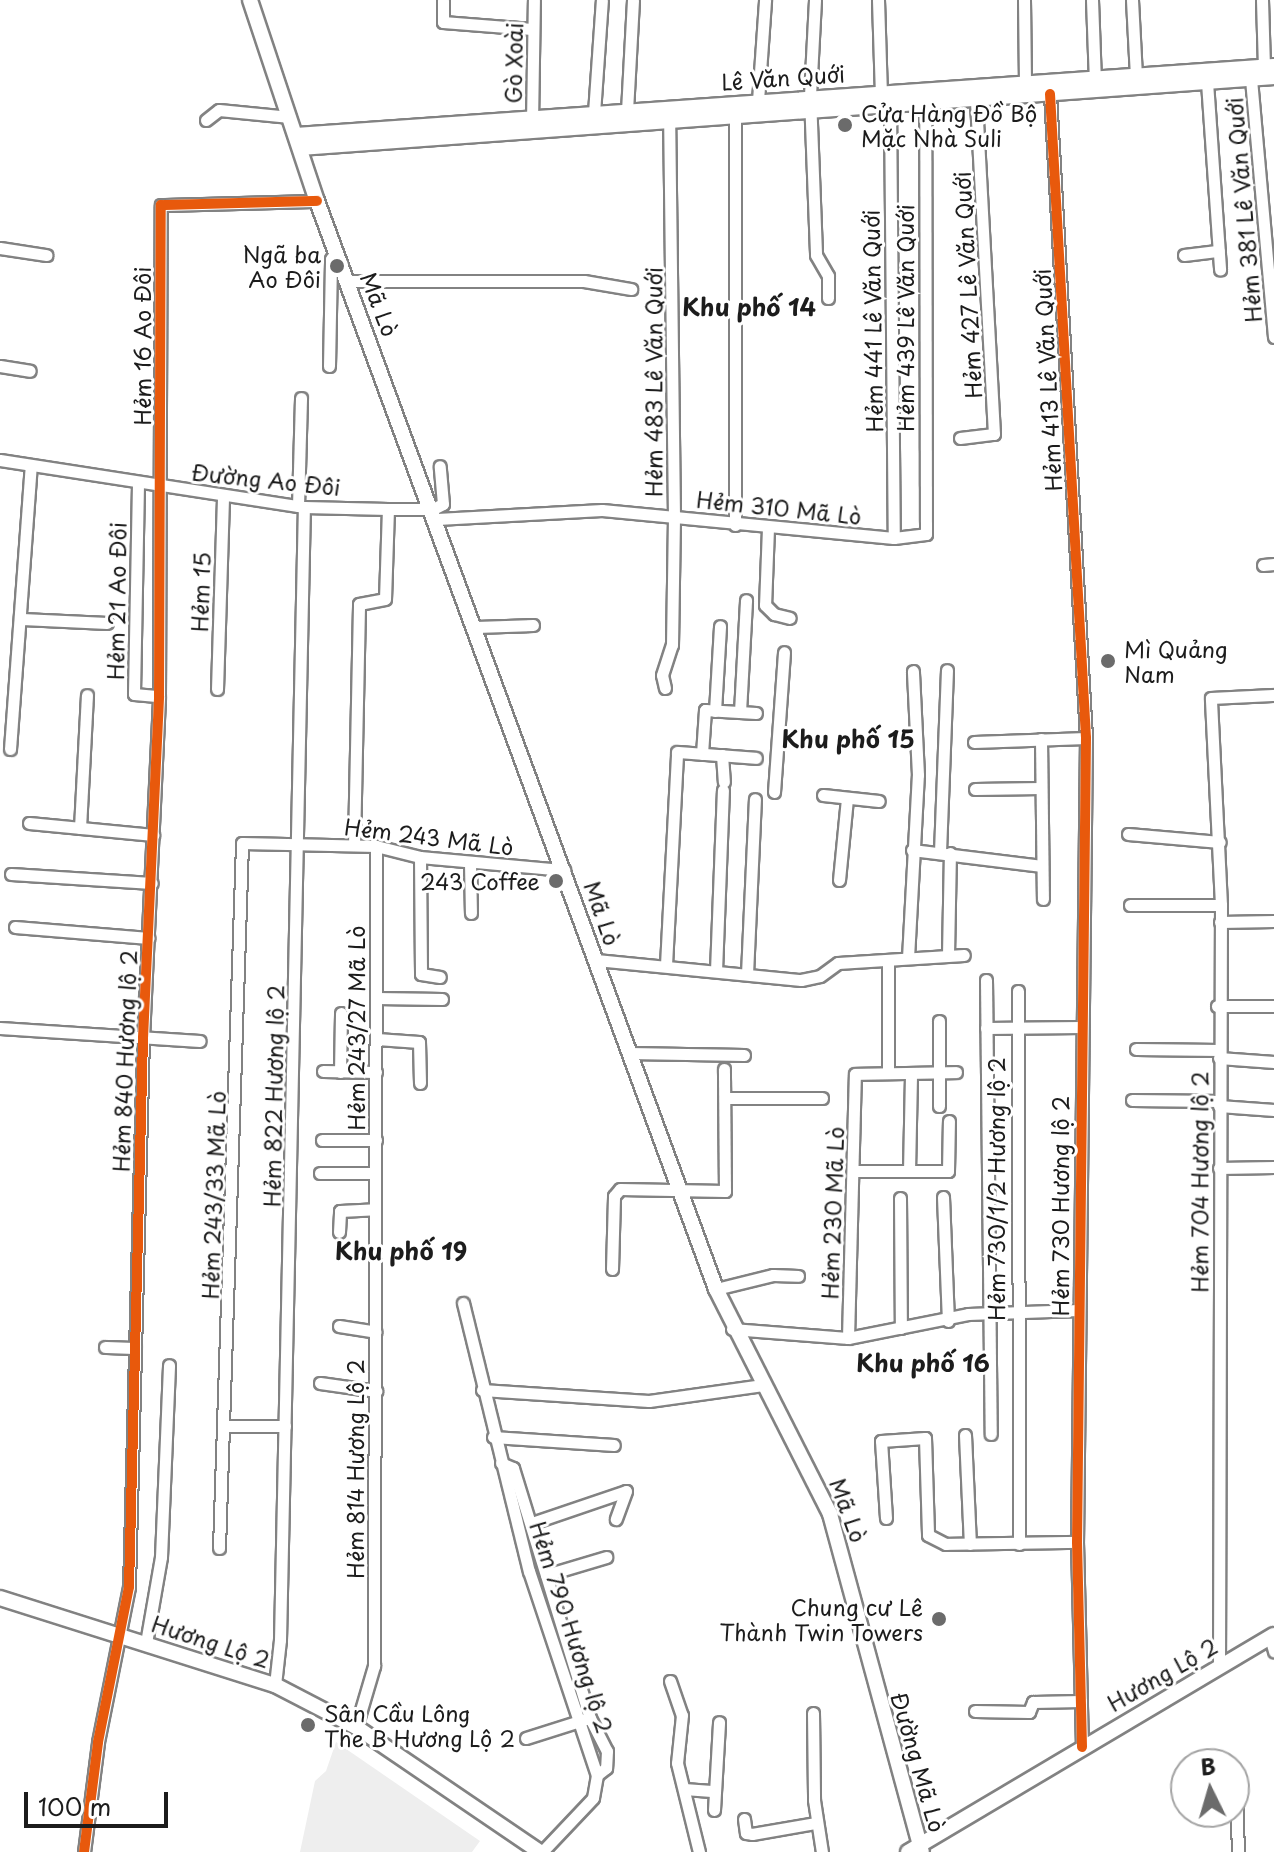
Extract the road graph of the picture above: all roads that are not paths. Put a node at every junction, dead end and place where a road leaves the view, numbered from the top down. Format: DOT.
graph roads {
  1 [pos="250,0"];
  2 [pos="443,0"];
  3 [pos="534,0"];
  4 [pos="602,0"];
  5 [pos="633,0"];
  6 [pos="765,0"];
  7 [pos="815,0"];
  8 [pos="878,0"];
  9 [pos="1024,0"];
  10 [pos="1092,0"];
  11 [pos="1132,0"];
  12 [pos="1262,0"];
  13 [pos="532,29"];
  14 [pos="1271,70"];
  15 [pos="1251,79"];
  16 [pos="1095,81"];
  17 [pos="1136,82"];
  18 [pos="1207,82"];
  19 [pos="1025,85"];
  20 [pos="952,94"];
  21 [pos="1050,94"];
  22 [pos="886,98"];
  23 [pos="976,99"];
  24 [pos="758,101"];
  25 [pos="925,102"];
  26 [pos="811,103"];
  27 [pos="627,111"];
  28 [pos="594,113"];
  29 [pos="735,113"];
  30 [pos="290,117"];
  31 [pos="669,119"];
  32 [pos="206,120"];
  33 [pos="532,122"];
  34 [pos="298,141"];
  35 [pos="317,201"];
  36 [pos="0,248"];
  37 [pos="1219,251"];
  38 [pos="336,252"];
  39 [pos="46,255"];
  40 [pos="1184,255"];
  41 [pos="1270,255"];
  42 [pos="1220,270"];
  43 [pos="348,281"];
  44 [pos="631,289"];
  45 [pos="828,298"];
  46 [pos="1274,337"];
  47 [pos="0,366"];
  48 [pos="329,366"];
  49 [pos="30,371"];
  50 [pos="301,398"];
  51 [pos="960,438"];
  52 [pos="0,460"];
  53 [pos="31,466"];
  54 [pos="440,466"];
  55 [pos="138,484"];
  56 [pos="162,487"];
  57 [pos="223,495"];
  58 [pos="301,506"];
  59 [pos="388,509"];
  60 [pos="435,514"];
  61 [pos="674,517"];
  62 [pos="735,525"];
  63 [pos="768,528"];
  64 [pos="926,534"];
  65 [pos="894,538"];
  66 [pos="746,600"];
  67 [pos="790,618"];
  68 [pos="22,619"];
  69 [pos="107,623"];
  70 [pos="533,625"];
  71 [pos="720,626"];
  72 [pos="476,627"];
  73 [pos="784,652"];
  74 [pos="1083,665"];
  75 [pos="947,670"];
  76 [pos="913,671"];
  77 [pos="665,688"];
  78 [pos="217,689"];
  79 [pos="87,695"];
  80 [pos="1274,695"];
  81 [pos="159,696"];
  82 [pos="715,711"];
  83 [pos="740,712"];
  84 [pos="756,713"];
  85 [pos="1086,738"];
  86 [pos="1041,739"];
  87 [pos="974,742"];
  88 [pos="10,749"];
  89 [pos="702,754"];
  90 [pos="722,755"];
  91 [pos="756,758"];
  92 [pos="1041,788"];
  93 [pos="975,789"];
  94 [pos="774,792"];
  95 [pos="823,795"];
  96 [pos="847,798"];
  97 [pos="755,799"];
  98 [pos="879,801"];
  99 [pos="29,823"];
  100 [pos="80,828"];
  101 [pos="1128,834"];
  102 [pos="153,835"];
  103 [pos="1220,842"];
  104 [pos="242,843"];
  105 [pos="296,844"];
  106 [pos="354,845"];
  107 [pos="376,846"];
  108 [pos="912,850"];
  109 [pos="945,853"];
  110 [pos="420,857"];
  111 [pos="470,863"];
  112 [pos="1042,866"];
  113 [pos="564,870"];
  114 [pos="11,874"];
  115 [pos="839,880"];
  116 [pos="152,883"];
  117 [pos="1043,899"];
  118 [pos="1130,905"];
  119 [pos="1221,905"];
  120 [pos="471,913"];
  121 [pos="1274,921"];
  122 [pos="1220,922"];
  123 [pos="15,927"];
  124 [pos="149,938"];
  125 [pos="948,955"];
  126 [pos="964,955"];
  127 [pos="908,958"];
  128 [pos="596,960"];
  129 [pos="888,960"];
  130 [pos="666,965"];
  131 [pos="716,971"];
  132 [pos="747,974"];
  133 [pos="440,977"];
  134 [pos="986,980"];
  135 [pos="1018,991"];
  136 [pos="377,998"];
  137 [pos="442,999"];
  138 [pos="1217,1006"];
  139 [pos="1274,1006"];
  140 [pos="341,1013"];
  141 [pos="939,1021"];
  142 [pos="1018,1027"];
  143 [pos="1081,1027"];
  144 [pos="0,1028"];
  145 [pos="986,1028"];
  146 [pos="143,1038"];
  147 [pos="377,1039"];
  148 [pos="200,1041"];
  149 [pos="1136,1049"];
  150 [pos="629,1053"];
  151 [pos="1219,1054"];
  152 [pos="744,1055"];
  153 [pos="1274,1062"];
  154 [pos="724,1069"];
  155 [pos="323,1071"];
  156 [pos="340,1072"];
  157 [pos="376,1072"];
  158 [pos="888,1072"];
  159 [pos="939,1072"];
  160 [pos="956,1072"];
  161 [pos="911,1074"];
  162 [pos="420,1083"];
  163 [pos="725,1098"];
  164 [pos="822,1098"];
  165 [pos="1132,1100"];
  166 [pos="1219,1104"];
  167 [pos="939,1106"];
  168 [pos="1274,1110"];
  169 [pos="949,1121"];
  170 [pos="322,1140"];
  171 [pos="376,1140"];
  172 [pos="1274,1167"];
  173 [pos="1219,1168"];
  174 [pos="854,1171"];
  175 [pos="909,1171"];
  176 [pos="320,1173"];
  177 [pos="374,1173"];
  178 [pos="679,1191"];
  179 [pos="943,1197"];
  180 [pos="900,1198"];
  181 [pos="375,1209"];
  182 [pos="339,1232"];
  183 [pos="612,1269"];
  184 [pos="798,1276"];
  185 [pos="716,1289"];
  186 [pos="463,1303"];
  187 [pos="1079,1310"];
  188 [pos="989,1311"];
  189 [pos="1015,1311"];
  190 [pos="948,1321"];
  191 [pos="339,1326"];
  192 [pos="901,1328"];
  193 [pos="732,1329"];
  194 [pos="376,1332"];
  195 [pos="848,1338"];
  196 [pos="105,1347"];
  197 [pos="135,1348"];
  198 [pos="169,1365"];
  199 [pos="320,1383"];
  200 [pos="763,1385"];
  201 [pos="482,1390"];
  202 [pos="376,1391"];
  203 [pos="227,1426"];
  204 [pos="285,1426"];
  205 [pos="991,1434"];
  206 [pos="965,1435"];
  207 [pos="493,1437"];
  208 [pos="614,1445"];
  209 [pos="501,1463"];
  210 [pos="886,1518"];
  211 [pos="616,1519"];
  212 [pos="532,1523"];
  213 [pos="1077,1542"];
  214 [pos="970,1544"];
  215 [pos="1019,1544"];
  216 [pos="219,1548"];
  217 [pos="606,1557"];
  218 [pos="546,1575"];
  219 [pos="0,1598"];
  220 [pos="120,1635"];
  221 [pos="1273,1641"];
  222 [pos="146,1643"];
  223 [pos="1219,1666"];
  224 [pos="670,1681"];
  225 [pos="275,1685"];
  226 [pos="874,1685"];
  227 [pos="1081,1701"];
  228 [pos="975,1711"];
  229 [pos="813,1713"];
  230 [pos="585,1719"];
  231 [pos="719,1722"];
  232 [pos="356,1727"];
  233 [pos="526,1738"];
  234 [pos="1082,1747"];
  235 [pos="684,1789"];
  236 [pos="715,1791"];
  237 [pos="714,1810"];
  238 [pos="744,1819"];
  239 [pos="816,1823"];
  240 [pos="1237,1828"];
  241 [pos="917,1850"];
  242 [pos="84,1852"];
  243 [pos="541,1852"];
  244 [pos="699,1852"];
  245 [pos="822,1852"];
  246 [pos="1238,1852"];
  1 -- 30 [label="main road"];
  2 -- 13 [label="street"];
  3 -- 13 [label="street, Gò Xoài"];
  4 -- 28 [label="street"];
  5 -- 27 [label="street"];
  6 -- 24 [label="street"];
  7 -- 26 [label="street"];
  8 -- 22 [label="street, Hẻm 441 Lê Văn Quới"];
  9 -- 19 [label="street"];
  10 -- 16 [label="street"];
  11 -- 17 [label="street"];
  12 -- 14 [label="street"];
  13 -- 33 [label="street, Gò Xoài"];
  14 -- 15 [label="main road, Lê Văn Quới"];
  14 -- 17 [label="main road, Lê Văn Quới"];
  15 -- 18 [label="main road, Lê Văn Quới"];
  15 -- 41 [label="street, Hẻm 381 Lê Văn Quới"];
  16 -- 17 [label="main road, Lê Văn Quới"];
  16 -- 19 [label="main road, Lê Văn Quới"];
  17 -- 18 [label="main road, Lê Văn Quới"];
  17 -- 21 [label="main road, Lê Văn Quới"];
  18 -- 37 [label="street"];
  19 -- 20 [label="main road, Lê Văn Quới"];
  20 -- 22 [label="main road, Lê Văn Quới"];
  20 -- 23 [label="main road, Lê Văn Quới"];
  20 -- 25 [label="main road, Lê Văn Quới"];
  21 -- 23 [label="main road, Lê Văn Quới"];
  21 -- 74 [label="street, Hẻm 413 Lê Văn Quới"];
  22 -- 25 [label="main road, Lê Văn Quới"];
  22 -- 26 [label="main road, Lê Văn Quới"];
  22 -- 65 [label="street, Hẻm 441 Lê Văn Quới"];
  23 -- 51 [label="street, Hẻm 427 Lê Văn Quới"];
  24 -- 26 [label="main road, Lê Văn Quới"];
  24 -- 27 [label="main road, Lê Văn Quới"];
  25 -- 64 [label="street, Hẻm 439 Lê Văn Quới"];
  26 -- 29 [label="main road, Lê Văn Quới"];
  26 -- 45 [label="street"];
  27 -- 28 [label="main road, Lê Văn Quới"];
  28 -- 33 [label="main road, Lê Văn Quới"];
  29 -- 31 [label="main road, Lê Văn Quới"];
  29 -- 62 [label="street"];
  30 -- 32 [label="street"];
  30 -- 34 [label="main road"];
  31 -- 33 [label="main road, Lê Văn Quới"];
  31 -- 61 [label="street, Hẻm 483 Lê Văn Quới"];
  33 -- 34 [label="main road, Lê Văn Quới"];
  34 -- 35 [label="main road, Mã Lò"];
  35 -- 38 [label="main road, Mã Lò"];
  35 -- 56 [label="street, Hẻm 16 Ao Đôi"];
  36 -- 39 [label="street"];
  37 -- 40 [label="street"];
  37 -- 42 [label="street"];
  38 -- 43 [label="main road, Mã Lò"];
  38 -- 48 [label="street"];
  41 -- 46 [label="street, Hẻm 381 Lê Văn Quới"];
  43 -- 44 [label="street"];
  43 -- 60 [label="main road, Mã Lò"];
  47 -- 49 [label="street"];
  50 -- 58 [label="street, Hẻm 822 Hương lộ 2"];
  52 -- 53 [label="street, Đường Ao Đôi"];
  53 -- 55 [label="street, Đường Ao Đôi"];
  53 -- 68 [label="street"];
  54 -- 60 [label="street"];
  55 -- 56 [label="street, Đường Ao Đôi"];
  55 -- 81 [label="street, Hẻm 21 Ao Đôi"];
  56 -- 57 [label="street, Đường Ao Đôi"];
  56 -- 81 [label="street, Hẻm 840 Hương lộ 2"];
  57 -- 58 [label="street, Đường Ao Đôi"];
  57 -- 78 [label="street, Hẻm 15"];
  58 -- 59 [label="street, Đường Ao Đôi"];
  58 -- 105 [label="street, Hẻm 822 Hương lộ 2"];
  59 -- 60 [label="street, Đường Ao Đôi"];
  59 -- 106 [label="street"];
  60 -- 61 [label="street, Hẻm 310 Mã Lò"];
  60 -- 72 [label="main road, Mã Lò"];
  61 -- 62 [label="street, Hẻm 310 Mã Lò"];
  61 -- 77 [label="street, Hẻm 483 Lê Văn Quới"];
  62 -- 63 [label="street, Hẻm 310 Mã Lò"];
  63 -- 65 [label="street, Hẻm 310 Mã Lò"];
  63 -- 67 [label="street"];
  64 -- 65 [label="street, Hẻm 310 Mã Lò"];
  66 -- 83 [label="street"];
  68 -- 69 [label="street"];
  68 -- 88 [label="street"];
  70 -- 72 [label="street"];
  71 -- 82 [label="street"];
  72 -- 113 [label="main road, Mã Lò"];
  73 -- 94 [label="street"];
  74 -- 85 [label="street, Hẻm 730 Hương lộ 2"];
  75 -- 109 [label="street"];
  76 -- 108 [label="street"];
  79 -- 100 [label="street"];
  80 -- 103 [label="street, Hẻm 704 Hương lộ 2"];
  81 -- 102 [label="street, Hẻm 840 Hương lộ 2"];
  82 -- 83 [label="street"];
  82 -- 89 [label="street"];
  83 -- 84 [label="street"];
  85 -- 86 [label="street"];
  85 -- 143 [label="street, Hẻm 730 Hương lộ 2"];
  86 -- 87 [label="street"];
  86 -- 92 [label="street"];
  89 -- 90 [label="street"];
  89 -- 130 [label="street"];
  90 -- 91 [label="street"];
  90 -- 131 [label="street"];
  92 -- 93 [label="street"];
  92 -- 112 [label="street"];
  95 -- 96 [label="street"];
  96 -- 98 [label="street"];
  96 -- 115 [label="street"];
  97 -- 132 [label="street"];
  99 -- 100 [label="street"];
  100 -- 102 [label="street"];
  101 -- 103 [label="street"];
  102 -- 116 [label="street, Hẻm 840 Hương lộ 2"];
  103 -- 119 [label="street, Hẻm 704 Hương lộ 2"];
  104 -- 105 [label="street, Hẻm 243 Mã Lò"];
  104 -- 203 [label="street, Hẻm 243/33 Mã Lò"];
  105 -- 106 [label="street, Hẻm 243 Mã Lò"];
  105 -- 204 [label="street, Hẻm 822 Hương lộ 2"];
  106 -- 107 [label="street, Hẻm 243 Mã Lò"];
  107 -- 110 [label="street, Hẻm 243 Mã Lò"];
  107 -- 136 [label="street, Hẻm 243/27 Mã Lò"];
  108 -- 109 [label="street"];
  108 -- 127 [label="street"];
  109 -- 112 [label="street"];
  109 -- 125 [label="street"];
  110 -- 111 [label="street, Hẻm 243 Mã Lò"];
  110 -- 133 [label="street"];
  111 -- 113 [label="street, Hẻm 243 Mã Lò"];
  111 -- 120 [label="street"];
  112 -- 117 [label="street"];
  113 -- 128 [label="main road, Mã Lò"];
  114 -- 116 [label="street"];
  116 -- 124 [label="street, Hẻm 840 Hương lộ 2"];
  118 -- 119 [label="street"];
  119 -- 122 [label="street, Hẻm 704 Hương lộ 2"];
  121 -- 122 [label="street"];
  122 -- 138 [label="street, Hẻm 704 Hương lộ 2"];
  123 -- 124 [label="street"];
  124 -- 146 [label="street, Hẻm 840 Hương lộ 2"];
  125 -- 126 [label="street"];
  125 -- 127 [label="street"];
  127 -- 129 [label="street"];
  128 -- 130 [label="street"];
  128 -- 150 [label="main road, Mã Lò"];
  129 -- 132 [label="street"];
  129 -- 158 [label="street"];
  130 -- 131 [label="street"];
  131 -- 132 [label="street"];
  134 -- 145 [label="street"];
  135 -- 142 [label="street, Hẻm 730/1/2 Hương lộ 2"];
  136 -- 137 [label="street"];
  136 -- 147 [label="street, Hẻm 243/27 Mã Lò"];
  138 -- 139 [label="street"];
  138 -- 151 [label="street, Hẻm 704 Hương lộ 2"];
  140 -- 156 [label="street"];
  141 -- 159 [label="street"];
  142 -- 143 [label="street"];
  142 -- 145 [label="street"];
  142 -- 189 [label="street, Hẻm 730/1/2 Hương lộ 2"];
  143 -- 187 [label="street, Hẻm 730 Hương lộ 2"];
  144 -- 146 [label="street"];
  145 -- 188 [label="street"];
  146 -- 148 [label="street"];
  146 -- 197 [label="street, Hẻm 840 Hương lộ 2"];
  147 -- 157 [label="street, Hẻm 243/27 Mã Lò"];
  147 -- 162 [label="street"];
  149 -- 151 [label="street"];
  150 -- 152 [label="street"];
  150 -- 178 [label="main road, Mã Lò"];
  151 -- 153 [label="street"];
  151 -- 166 [label="street, Hẻm 704 Hương lộ 2"];
  154 -- 163 [label="street"];
  155 -- 156 [label="street"];
  156 -- 157 [label="street"];
  157 -- 171 [label="street, Hẻm 243/27 Mã Lò"];
  158 -- 161 [label="street, Hẻm 230 Mã Lò"];
  158 -- 174 [label="street, Hẻm 230 Mã Lò"];
  159 -- 160 [label="street, Hẻm 230 Mã Lò"];
  159 -- 161 [label="street, Hẻm 230 Mã Lò"];
  159 -- 167 [label="street"];
  161 -- 175 [label="street"];
  163 -- 164 [label="street"];
  163 -- 178 [label="street"];
  165 -- 166 [label="street"];
  166 -- 168 [label="street"];
  166 -- 173 [label="street, Hẻm 704 Hương lộ 2"];
  169 -- 175 [label="street"];
  170 -- 171 [label="street"];
  171 -- 177 [label="street, Hẻm 243/27 Mã Lò"];
  172 -- 173 [label="street"];
  173 -- 223 [label="street, Hẻm 704 Hương lộ 2"];
  174 -- 175 [label="street"];
  174 -- 195 [label="street, Hẻm 230 Mã Lò"];
  176 -- 177 [label="street"];
  177 -- 181 [label="street, Hẻm 243/27 Mã Lò"];
  178 -- 183 [label="street"];
  178 -- 185 [label="main road, Mã Lò"];
  179 -- 190 [label="street"];
  180 -- 192 [label="street"];
  181 -- 182 [label="street"];
  181 -- 194 [label="street, Hẻm 814 Hương Lộ 2"];
  184 -- 185 [label="street"];
  185 -- 193 [label="main road, Mã Lò"];
  186 -- 201 [label="street, Hẻm 790 Hương lộ 2"];
  187 -- 189 [label="street"];
  187 -- 213 [label="street, Hẻm 730 Hương lộ 2"];
  188 -- 189 [label="street"];
  188 -- 190 [label="street"];
  188 -- 205 [label="street"];
  189 -- 215 [label="street, Hẻm 730/1/2 Hương lộ 2"];
  190 -- 192 [label="street"];
  191 -- 194 [label="street"];
  192 -- 195 [label="street"];
  193 -- 195 [label="street"];
  193 -- 200 [label="main road, Mã Lò"];
  194 -- 202 [label="street, Hẻm 814 Hương Lộ 2"];
  196 -- 197 [label="street"];
  197 -- 220 [label="street, Hẻm 840 Hương lộ 2"];
  198 -- 222 [label="street"];
  199 -- 202 [label="street"];
  200 -- 201 [label="street"];
  200 -- 226 [label="main road, Mã Lò"];
  201 -- 207 [label="street, Hẻm 790 Hương lộ 2"];
  202 -- 232 [label="street, Hẻm 814 Hương Lộ 2"];
  203 -- 204 [label="street"];
  203 -- 216 [label="street, Hẻm 243/33 Mã Lò"];
  204 -- 225 [label="street, Hẻm 822 Hương lộ 2"];
  206 -- 214 [label="street"];
  207 -- 208 [label="street"];
  207 -- 209 [label="street, Hẻm 790 Hương lộ 2"];
  209 -- 212 [label="street"];
  209 -- 230 [label="street, Hẻm 790 Hương lộ 2"];
  210 -- 214 [label="street"];
  211 -- 212 [label="street"];
  212 -- 218 [label="street"];
  213 -- 215 [label="street"];
  213 -- 227 [label="street, Hẻm 730 Hương lộ 2"];
  214 -- 215 [label="street"];
  217 -- 218 [label="street"];
  218 -- 230 [label="street"];
  219 -- 220 [label="main road, Hương Lộ 2"];
  220 -- 222 [label="main road, Hương Lộ 2"];
  220 -- 242 [label="street, Hẻm 840 Hương lộ 2"];
  221 -- 223 [label="main road, Hương Lộ 2"];
  222 -- 225 [label="main road, Hương Lộ 2"];
  223 -- 234 [label="main road, Hương Lộ 2"];
  224 -- 235 [label="street"];
  225 -- 232 [label="main road, Hương Lộ 2"];
  226 -- 241 [label="main road, Đường Mã Lò"];
  227 -- 228 [label="street"];
  227 -- 234 [label="street, Hẻm 730 Hương lộ 2"];
  229 -- 239 [label="street"];
  230 -- 233 [label="street"];
  230 -- 243 [label="street, Hẻm 790 Hương lộ 2"];
  231 -- 236 [label="street"];
  232 -- 243 [label="main road"];
  234 -- 241 [label="main road, Hương Lộ 2"];
  235 -- 236 [label="street"];
  235 -- 244 [label="street"];
  236 -- 237 [label="street"];
  238 -- 239 [label="street"];
  239 -- 245 [label="street"];
  240 -- 246 [label="street"];
}
